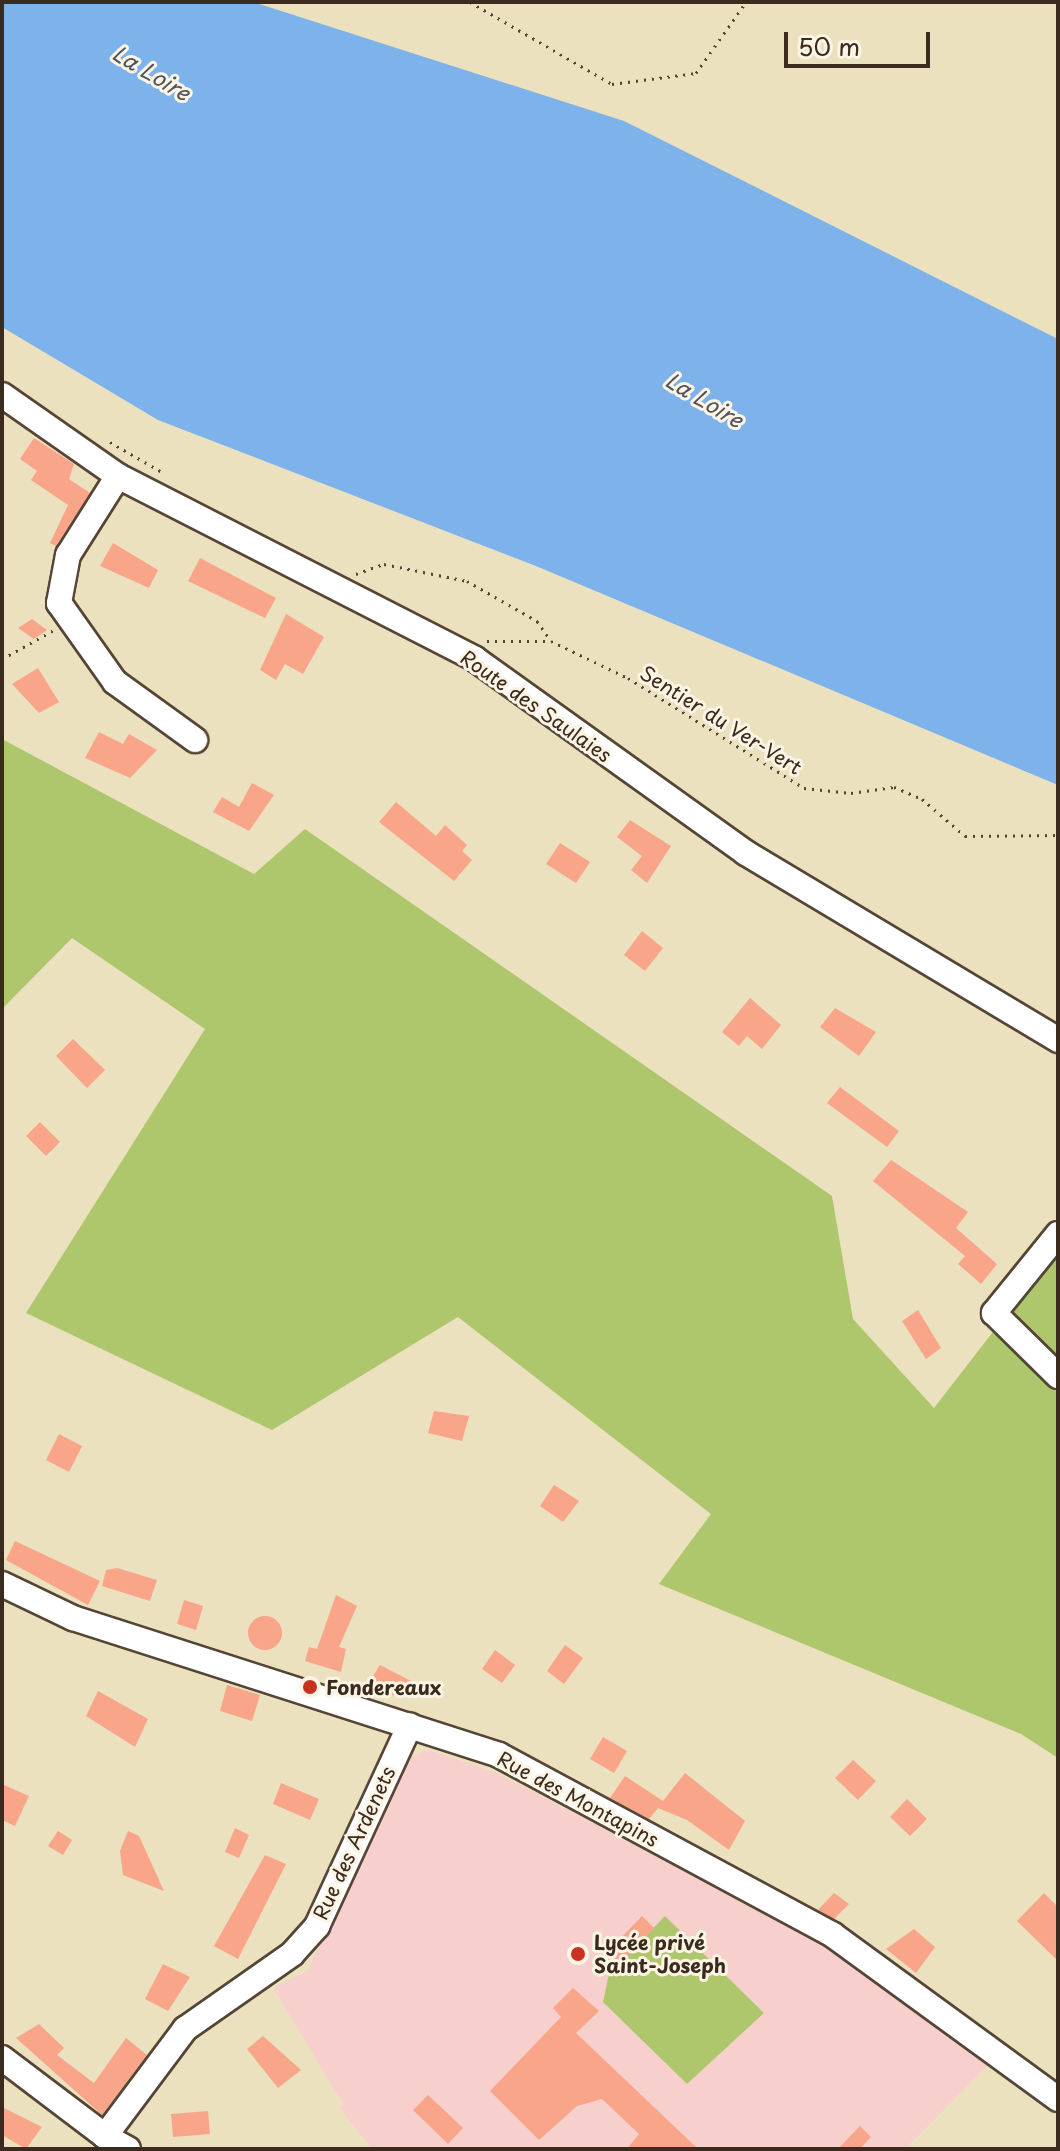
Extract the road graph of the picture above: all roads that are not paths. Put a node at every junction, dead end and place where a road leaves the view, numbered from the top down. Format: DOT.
graph roads {
  1 [pos="2,395"];
  2 [pos="118,476"];
  3 [pos="195,740"];
  4 [pos="1058,1040"];
  5 [pos="1058,1234"];
  6 [pos="1058,1376"];
  7 [pos="2,1584"];
  8 [pos="410,1725"];
  9 [pos="2,2058"];
  10 [pos="1058,2099"];
  11 [pos="105,2136"];
  12 [pos="128,2149"];
  1 -- 2 [label="street, Route des Saulaies"];
  2 -- 3 [label="street"];
  2 -- 4 [label="street, Route des Saulaies"];
  5 -- 6 [label="street"];
  7 -- 8 [label="street, Rue des Montapins"];
  8 -- 10 [label="street, Rue des Montapins"];
  8 -- 11 [label="street, Rue des Ardenets"];
  9 -- 11 [label="street"];
  11 -- 12 [label="street"];
}
